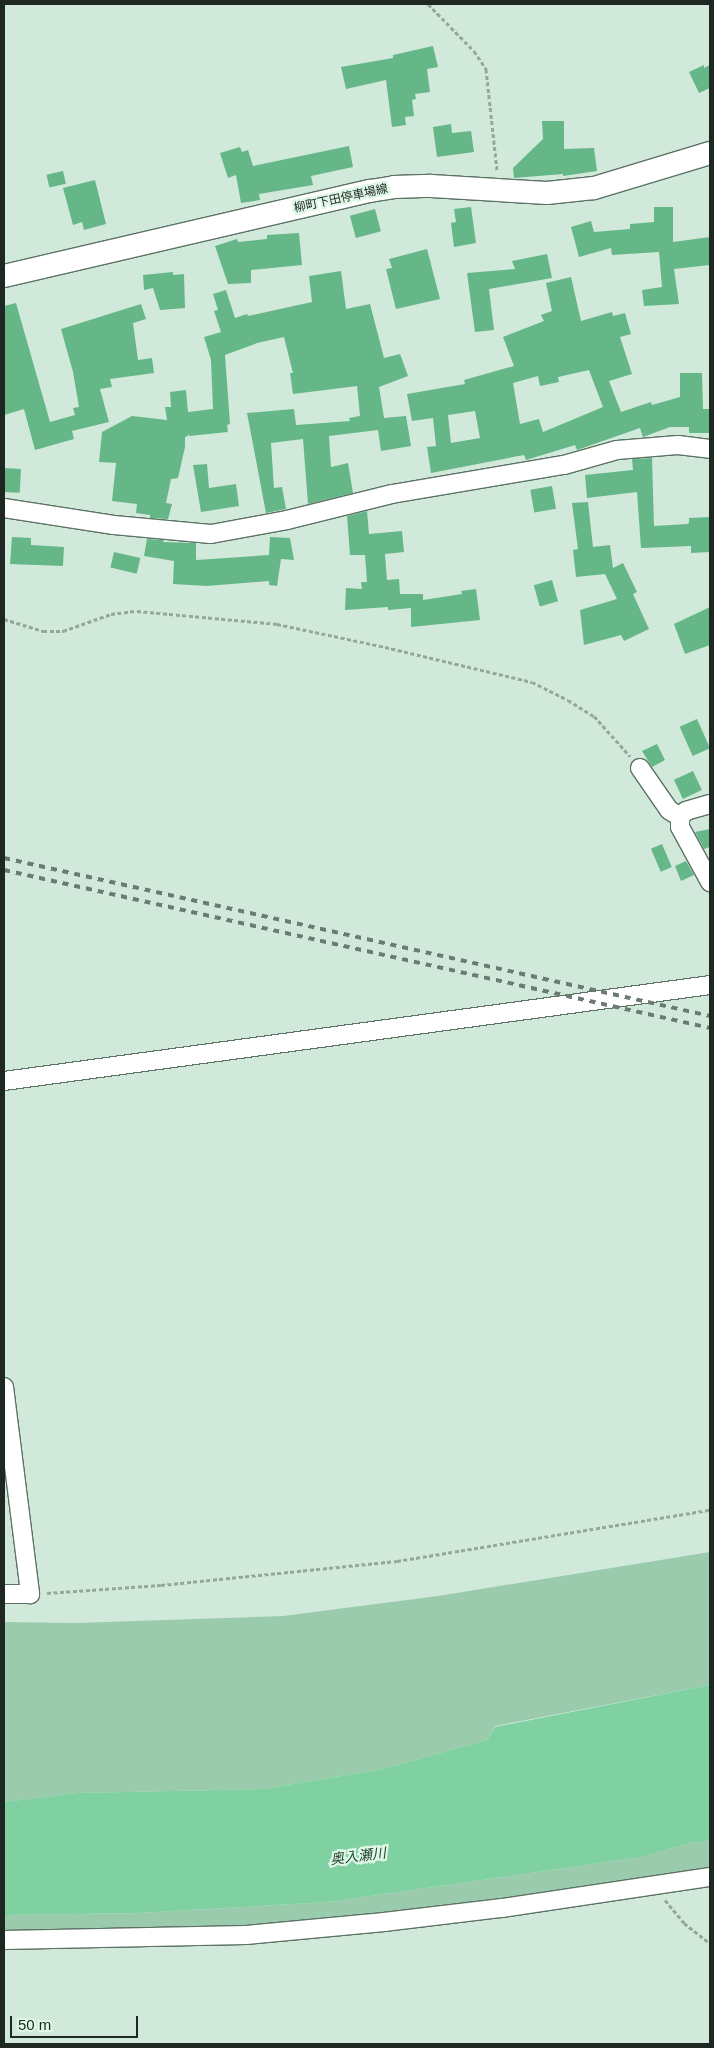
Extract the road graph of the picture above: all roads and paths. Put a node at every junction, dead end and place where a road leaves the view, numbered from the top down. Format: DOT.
graph roads {
  1 [pos="428,4"];
  2 [pos="710,153"];
  3 [pos="498,189"];
  4 [pos="4,276"];
  5 [pos="710,448"];
  6 [pos="4,508"];
  7 [pos="4,619"];
  8 [pos="640,768"];
  9 [pos="710,804"];
  10 [pos="680,817"];
  11 [pos="710,882"];
  12 [pos="710,985"];
  13 [pos="4,1081"];
  14 [pos="4,1387"];
  15 [pos="710,1510"];
  16 [pos="4,1594"];
  17 [pos="30,1594"];
  18 [pos="710,1877"];
  19 [pos="652,1884"];
  20 [pos="4,1940"];
  21 [pos="710,1943"];
  1 -- 3 [label="path"];
  2 -- 3 [label="main road, 柳町下田停車場線"];
  3 -- 4 [label="main road, 柳町下田停車場線"];
  5 -- 6 [label="street"];
  7 -- 8 [label="path"];
  8 -- 10 [label="street"];
  9 -- 10 [label="street"];
  10 -- 11 [label="street"];
  12 -- 13 [label="street"];
  14 -- 17 [label="street"];
  15 -- 17 [label="path"];
  16 -- 17 [label="street"];
  18 -- 19 [label="street"];
  19 -- 20 [label="street"];
  19 -- 21 [label="path"];
}
